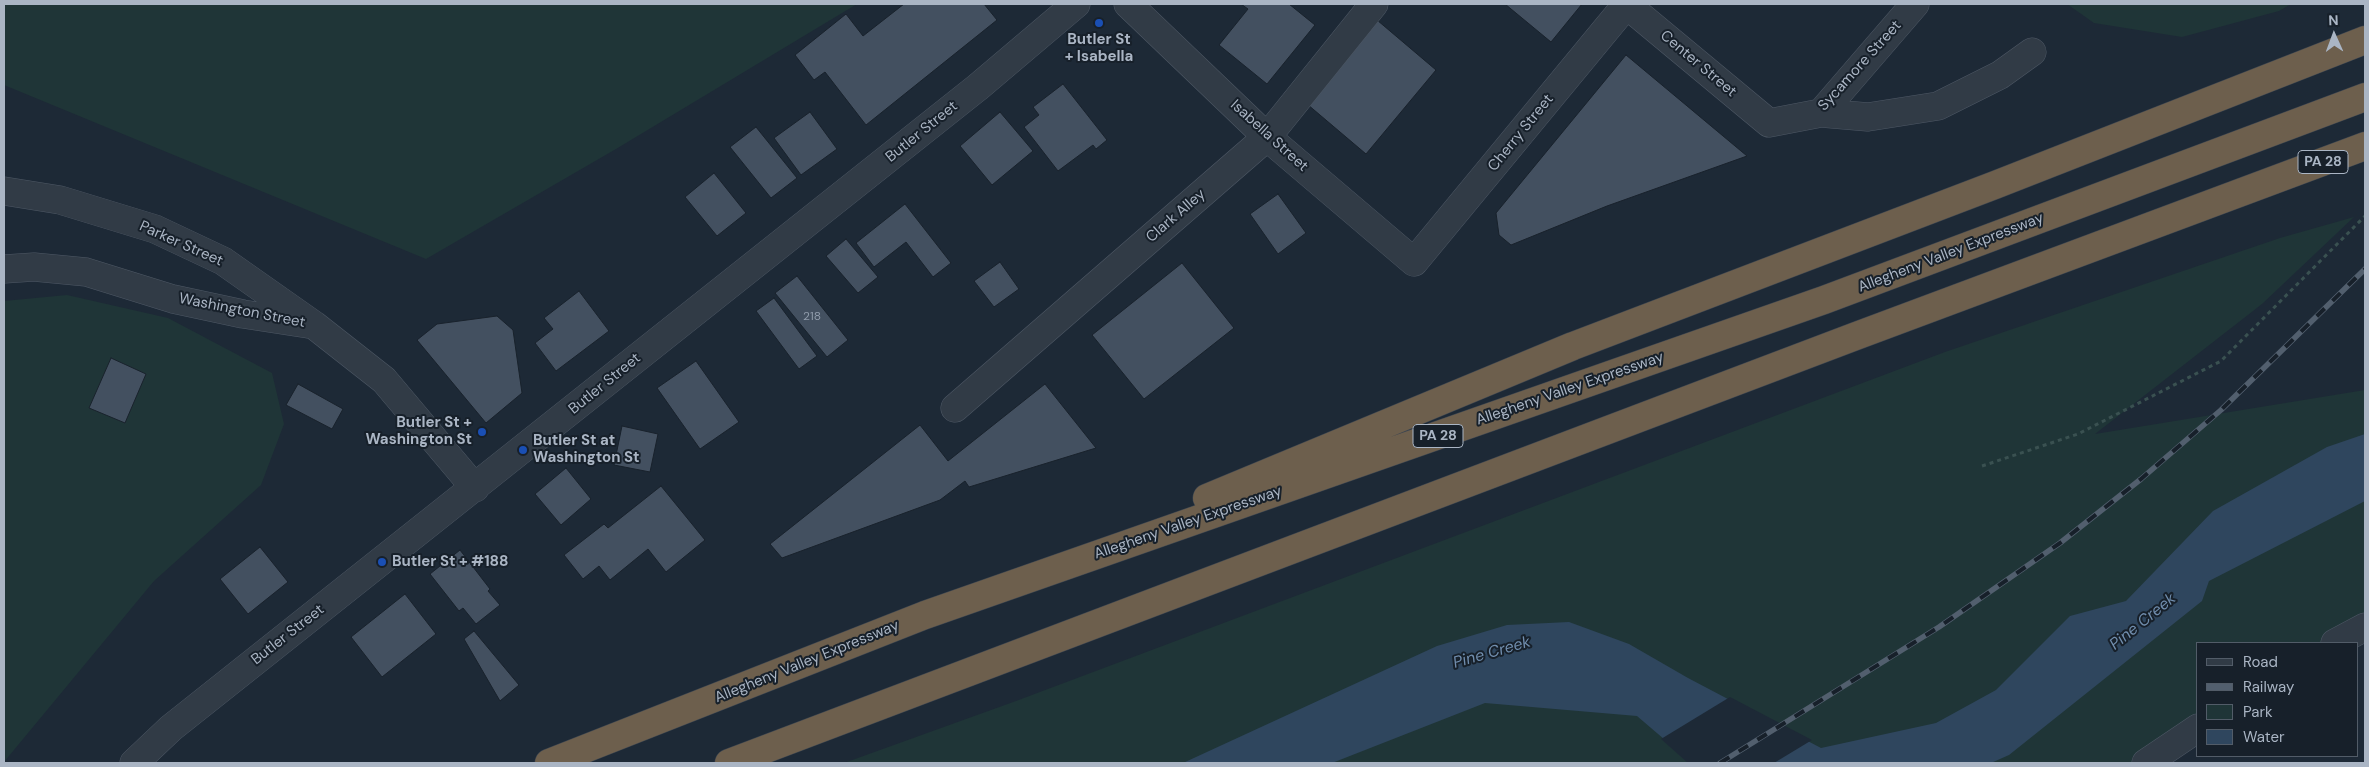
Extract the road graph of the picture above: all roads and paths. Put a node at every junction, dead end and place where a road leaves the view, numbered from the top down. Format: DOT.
graph roads {
  1 [pos="1076,4"];
  2 [pos="1128,4"];
  3 [pos="1374,4"];
  4 [pos="1627,4"];
  5 [pos="1915,4"];
  6 [pos="2365,40"];
  7 [pos="2032,52"];
  8 [pos="2365,97"];
  9 [pos="1821,113"];
  10 [pos="1769,123"];
  11 [pos="1267,137"];
  12 [pos="2365,146"];
  13 [pos="4,191"];
  14 [pos="2365,216"];
  15 [pos="1414,262"];
  16 [pos="4,269"];
  17 [pos="314,325"];
  18 [pos="955,408"];
  19 [pos="1982,466"];
  20 [pos="475,488"];
  21 [pos="925,615"];
  22 [pos="2365,627"];
  23 [pos="2337,642"];
  24 [pos="2196,729"];
  25 [pos="134,763"];
  26 [pos="550,763"];
  27 [pos="729,763"];
  28 [pos="2146,763"];
  1 -- 20 [label="street, Butler Street"];
  2 -- 11 [label="street, Isabella Street"];
  3 -- 11 [label="street, Clark Alley"];
  4 -- 10 [label="street, Center Street"];
  4 -- 15 [label="street, Cherry Street"];
  5 -- 9 [label="street, Sycamore Street"];
  6 -- 21 [label="highway"];
  7 -- 9 [label="street"];
  8 -- 21 [label="highway, Allegheny Valley Expressway / PA 28"];
  9 -- 10 [label="street, Sycamore Street"];
  11 -- 15 [label="street, Isabella Street"];
  11 -- 18 [label="street, Clark Alley"];
  12 -- 27 [label="highway, PA 28"];
  13 -- 17 [label="street, Parker Street"];
  14 -- 19 [label="path"];
  16 -- 17 [label="street, Washington Street"];
  17 -- 20 [label="street, Washington Street"];
  20 -- 25 [label="street, Butler Street"];
  21 -- 26 [label="highway, Allegheny Valley Expressway / PA 28"];
  22 -- 23 [label="street"];
  24 -- 28 [label="street"];
}
